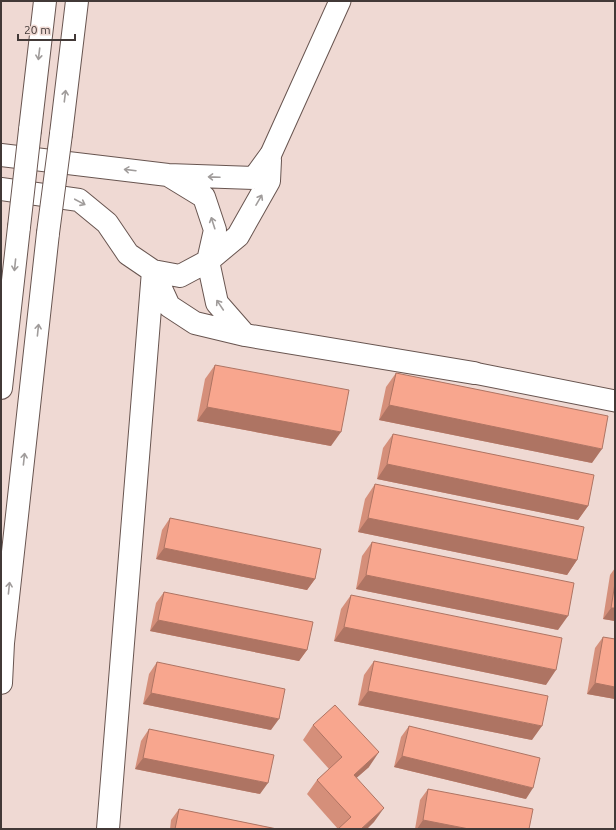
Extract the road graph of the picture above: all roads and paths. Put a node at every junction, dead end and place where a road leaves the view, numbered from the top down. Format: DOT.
graph roads {
  1 [pos="45,1"];
  2 [pos="77,1"];
  3 [pos="340,1"];
  4 [pos="1,155"];
  5 [pos="270,156"];
  6 [pos="168,175"];
  7 [pos="1,189"];
  8 [pos="208,261"];
  9 [pos="153,271"];
  10 [pos="244,335"];
  11 [pos="474,373"];
  12 [pos="1,388"];
  13 [pos="615,401"];
  14 [pos="1,683"];
  15 [pos="108,829"];
  1 -- 12 [label="main road, one-way, bridge"];
  14 -- 2 [label="main road, one-way, bridge"];
  3 -- 5 [label="street"];
  6 -- 4 [label="main road, one-way"];
  5 -- 6 [label="main road, one-way"];
  8 -- 5 [label="main road, one-way"];
  8 -- 6 [label="main road, one-way"];
  7 -- 9 [label="main road, one-way"];
  8 -- 9 [label="main road"];
  10 -- 8 [label="main road, one-way"];
  9 -- 10 [label="main road"];
  9 -- 15 [label="main road"];
  10 -- 11 [label="main road"];
  11 -- 13 [label="street"];
}
